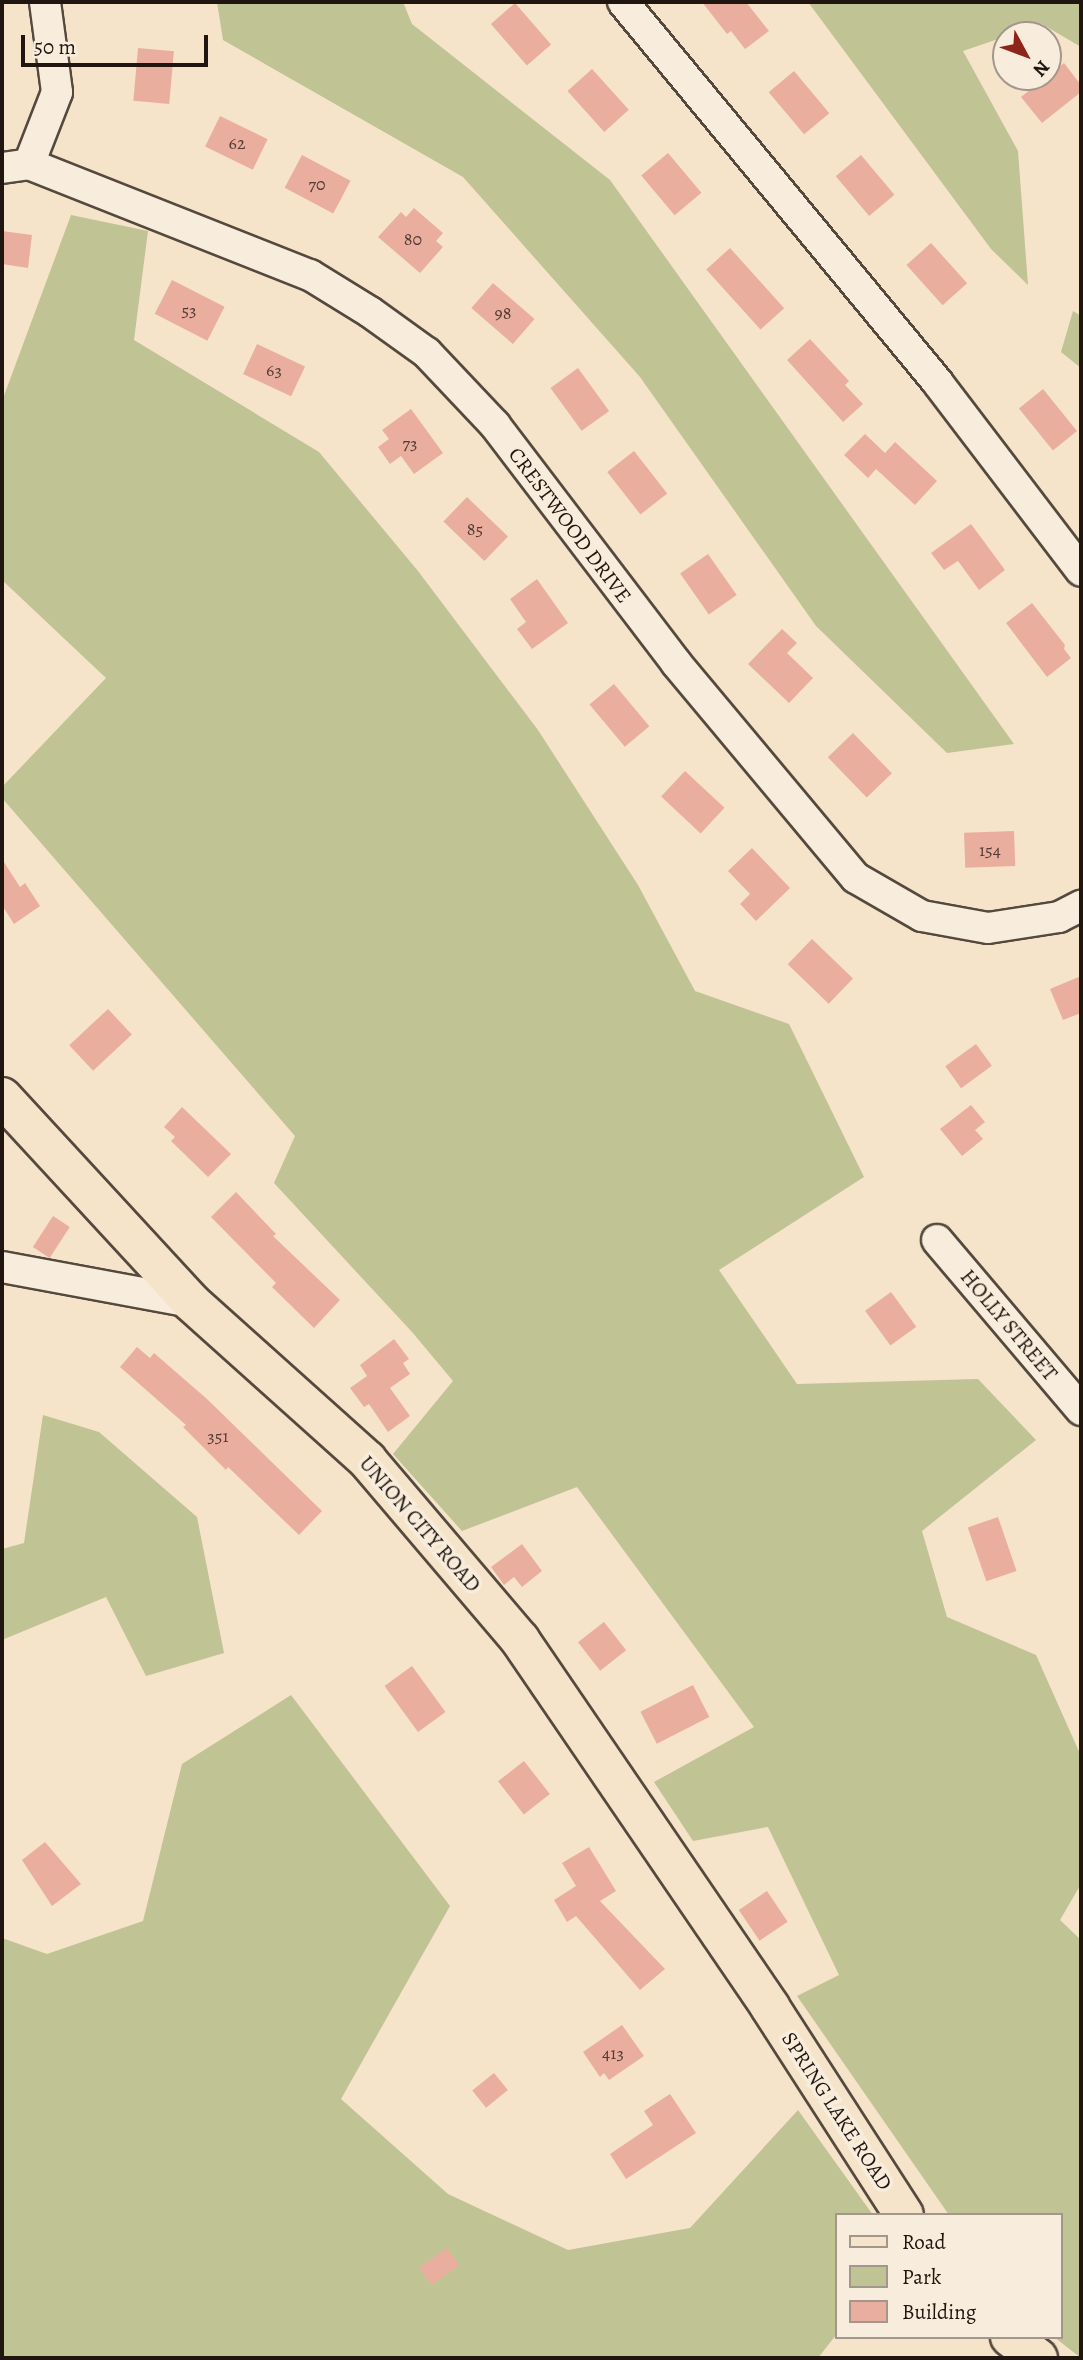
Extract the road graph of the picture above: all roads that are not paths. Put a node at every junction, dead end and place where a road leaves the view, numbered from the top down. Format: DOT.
graph roads {
  1 [pos="45,2"];
  2 [pos="623,2"];
  3 [pos="15,166"];
  4 [pos="1081,571"];
  5 [pos="1081,906"];
  6 [pos="2,1097"];
  7 [pos="937,1240"];
  8 [pos="2,1267"];
  9 [pos="191,1302"];
  10 [pos="1081,1410"];
  11 [pos="770,2007"];
  12 [pos="903,2213"];
  13 [pos="1013,2339"];
  14 [pos="1038,2358"];
  1 -- 3 [label="street"];
  2 -- 4 [label="street"];
  3 -- 5 [label="street, CRESTWOOD DRIVE"];
  6 -- 9 [label="main road, UNION CITY ROAD"];
  7 -- 10 [label="street, HOLLY STREET"];
  8 -- 9 [label="street"];
  9 -- 11 [label="main road, UNION CITY ROAD"];
  11 -- 12 [label="main road, SPRING LAKE ROAD"];
  13 -- 14 [label="main road"];
}
